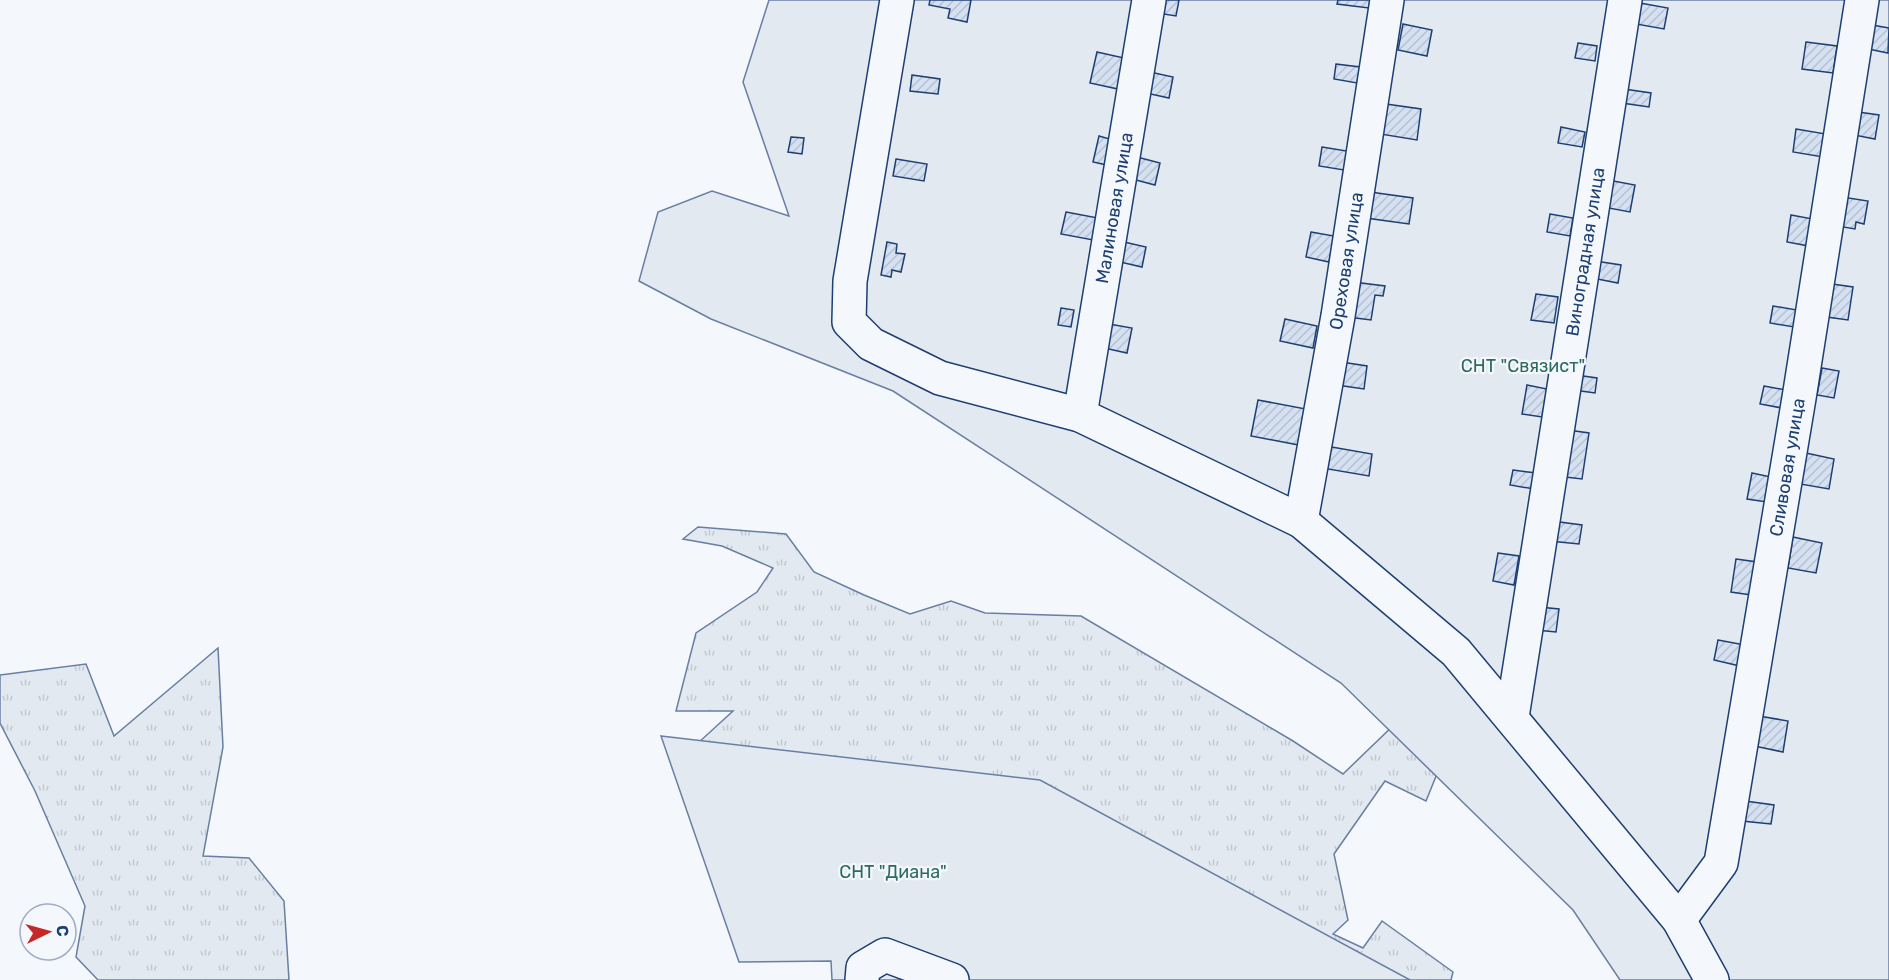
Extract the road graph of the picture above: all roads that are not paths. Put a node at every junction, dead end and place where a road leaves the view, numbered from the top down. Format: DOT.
graph roads {
  1 [pos="897,0"];
  2 [pos="1149,0"];
  3 [pos="1387,0"];
  4 [pos="1625,0"];
  5 [pos="1862,0"];
  6 [pos="1080,415"];
  7 [pos="1301,521"];
  8 [pos="1512,717"];
  9 [pos="1679,920"];
  10 [pos="862,980"];
  11 [pos="952,980"];
  12 [pos="1712,980"];
  1 -- 6 [label="street"];
  2 -- 6 [label="street, Малиновая улица"];
  3 -- 7 [label="street, Ореховая улица"];
  4 -- 8 [label="street, Виноградная улица"];
  5 -- 9 [label="street, Сливовая улица"];
  6 -- 7 [label="street"];
  7 -- 8 [label="street"];
  8 -- 9 [label="street"];
  9 -- 12 [label="street"];
  10 -- 11 [label="street"];
}
